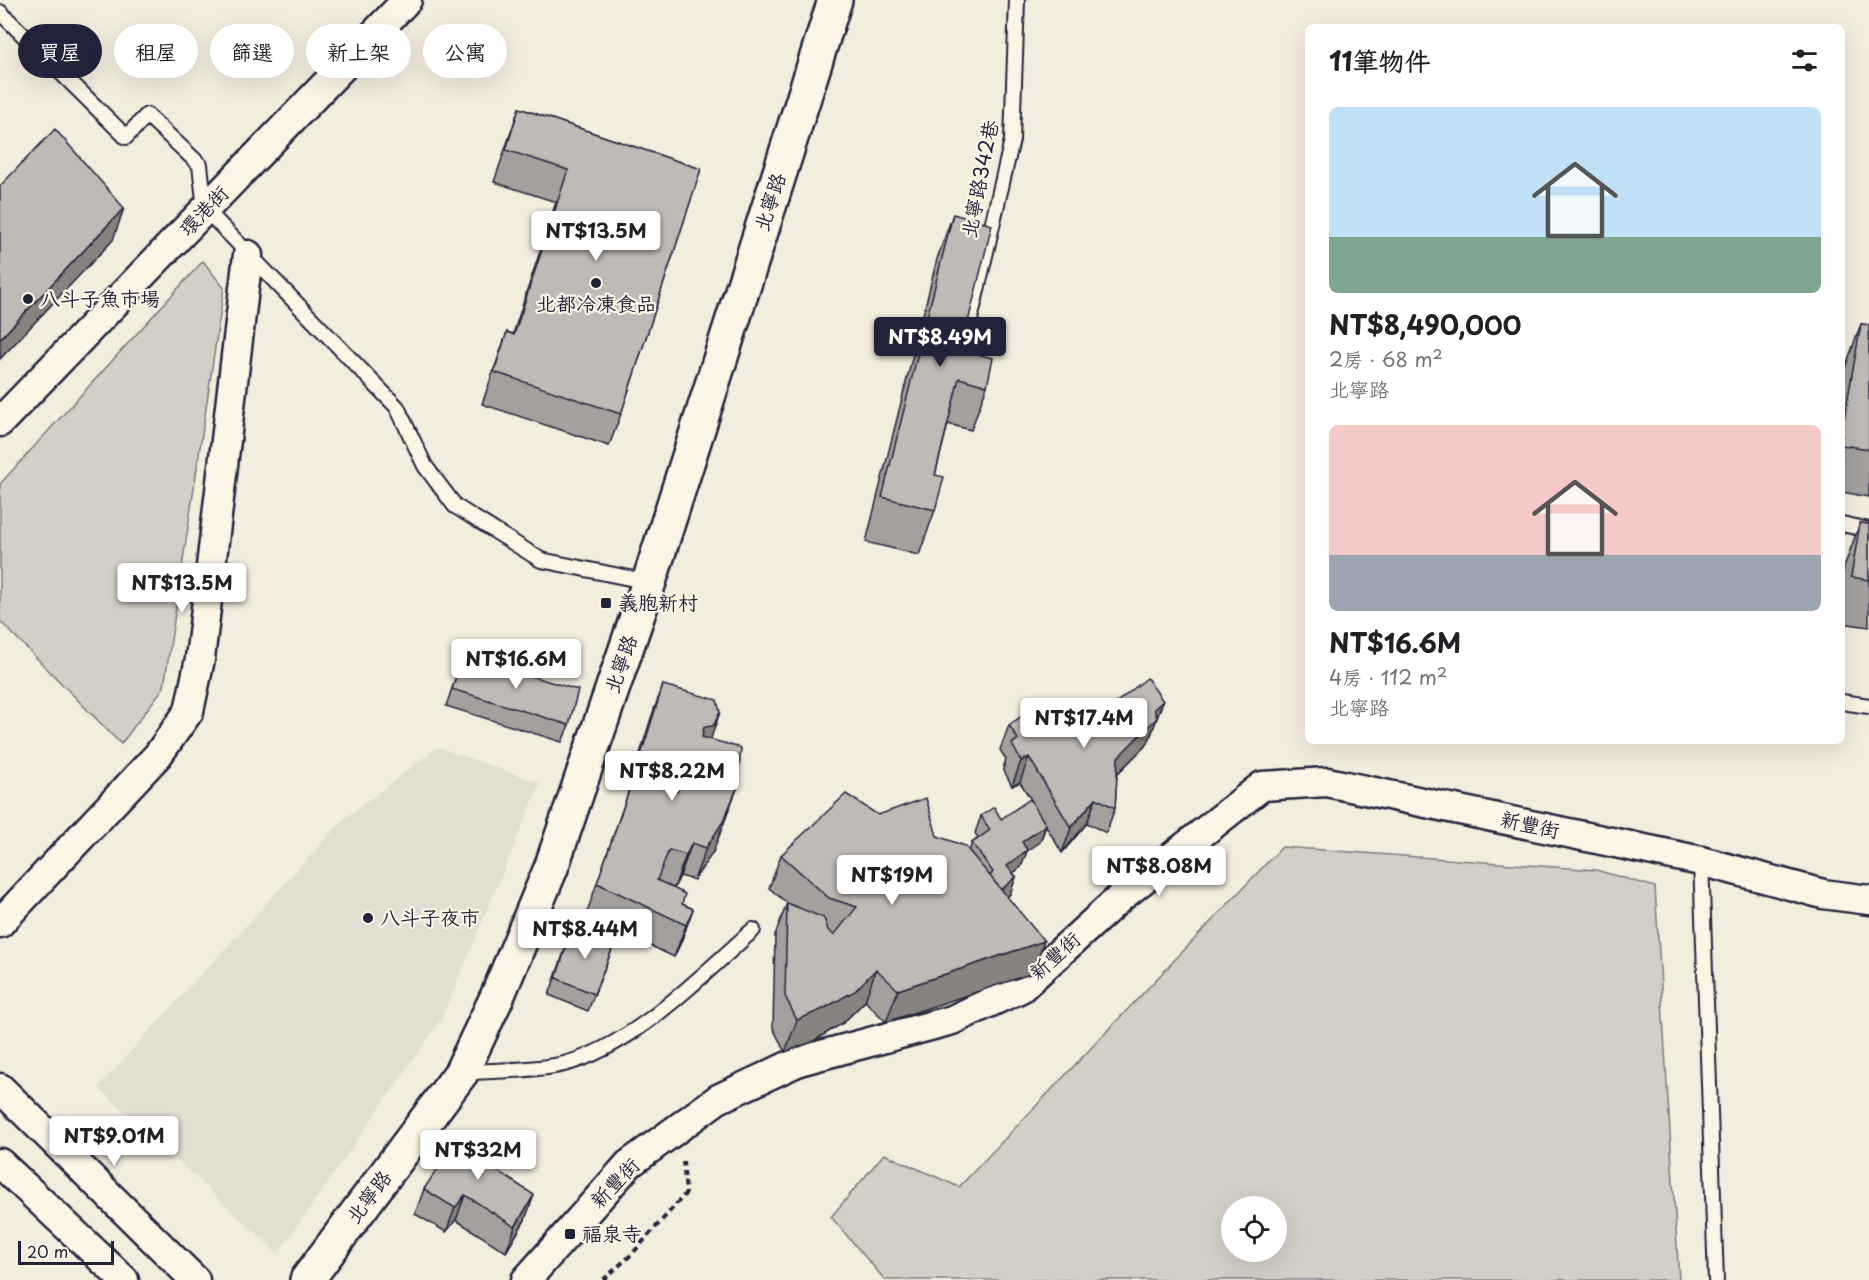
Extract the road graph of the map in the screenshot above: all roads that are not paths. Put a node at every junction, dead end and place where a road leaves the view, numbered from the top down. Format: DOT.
graph roads {
  1 [pos="407,0"];
  2 [pos="835,0"];
  3 [pos="1017,0"];
  4 [pos="0,12"];
  5 [pos="206,209"];
  6 [pos="248,255"];
  7 [pos="960,363"];
  8 [pos="0,422"];
  9 [pos="1845,525"];
  10 [pos="1869,530"];
  11 [pos="649,582"];
  12 [pos="1845,702"];
  13 [pos="1869,706"];
  14 [pos="1701,861"];
  15 [pos="1869,900"];
  16 [pos="0,923"];
  17 [pos="753,930"];
  18 [pos="460,1073"];
  19 [pos="0,1088"];
  20 [pos="0,1163"];
  21 [pos="124,1280"];
  22 [pos="195,1280"];
  23 [pos="307,1280"];
  24 [pos="526,1280"];
  25 [pos="1716,1280"];
  1 -- 5 [label="street, 環港街"];
  2 -- 11 [label="main road, 北寧路"];
  3 -- 7 [label="lane, 北寧路342巷"];
  4 -- 5 [label="lane"];
  5 -- 6 [label="lane"];
  5 -- 8 [label="street, 環港街"];
  6 -- 11 [label="lane"];
  6 -- 16 [label="street"];
  9 -- 10 [label="lane"];
  11 -- 18 [label="main road, 北寧路"];
  12 -- 13 [label="lane"];
  14 -- 15 [label="street, 新豐街"];
  14 -- 24 [label="street, 新豐街"];
  14 -- 25 [label="lane"];
  17 -- 18 [label="lane"];
  18 -- 23 [label="main road, 北寧路"];
  19 -- 22 [label="street"];
  20 -- 21 [label="street"];
}
